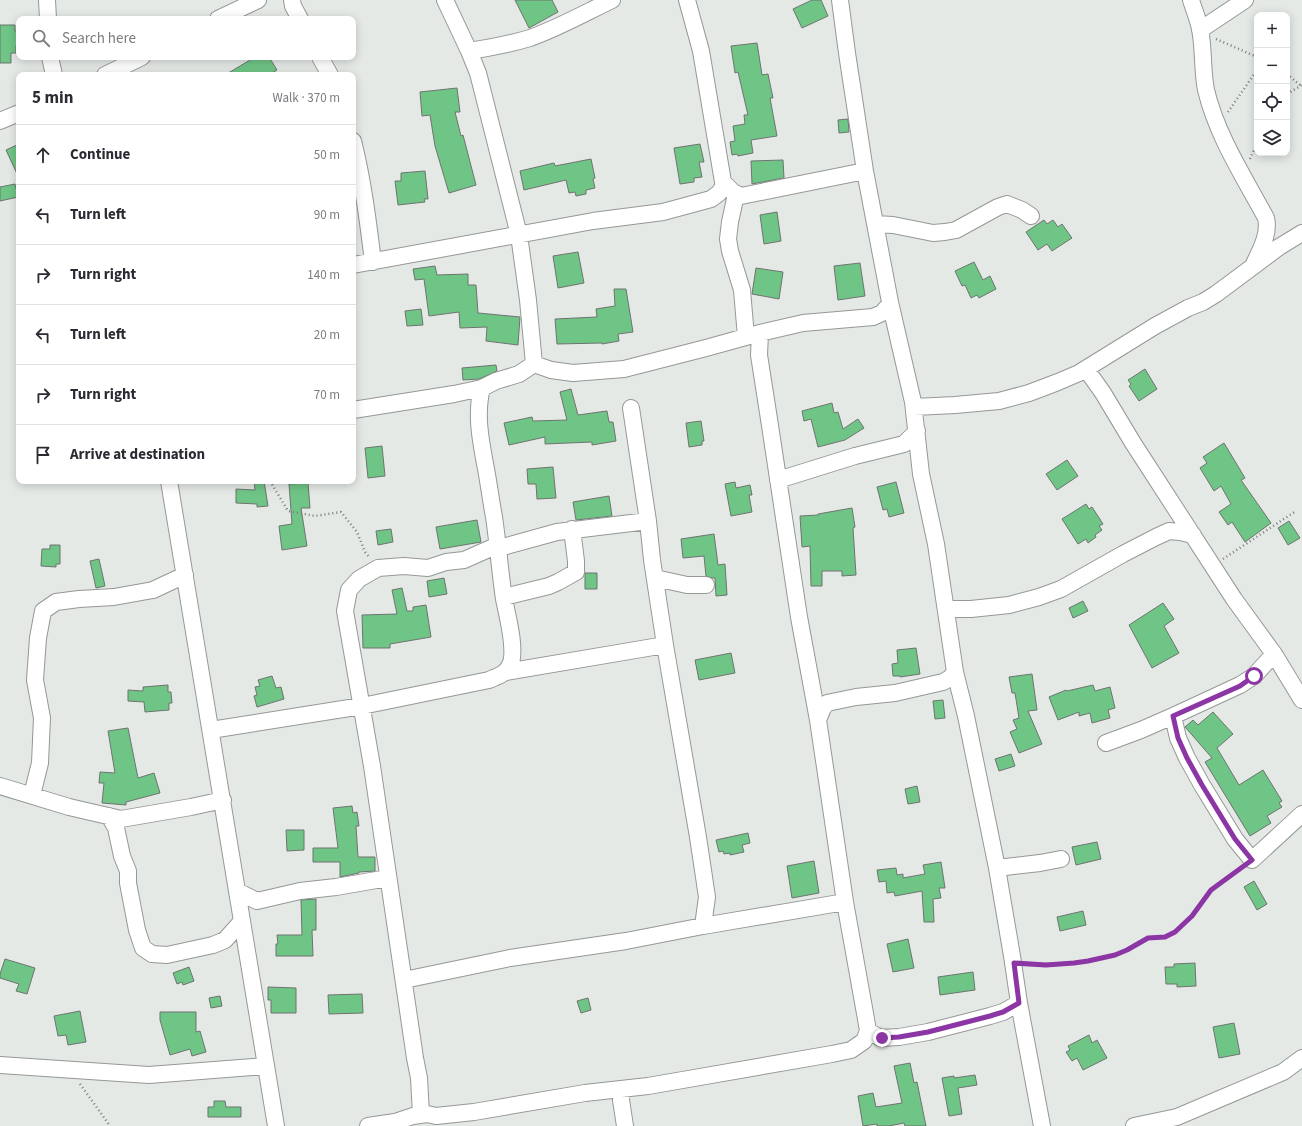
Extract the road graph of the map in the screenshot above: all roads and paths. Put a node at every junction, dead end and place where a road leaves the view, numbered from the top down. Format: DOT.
graph roads {
  1 [pos="47,0"];
  2 [pos="258,0"];
  3 [pos="292,0"];
  4 [pos="445,0"];
  5 [pos="612,0"];
  6 [pos="687,0"];
  7 [pos="840,0"];
  8 [pos="1191,0"];
  9 [pos="1245,0"];
  10 [pos="48,16"];
  11 [pos="224,16"];
  12 [pos="298,16"];
  13 [pos="1200,32"];
  14 [pos="469,51"];
  15 [pos="1254,56"];
  16 [pos="51,60"];
  17 [pos="136,60"];
  18 [pos="322,60"];
  19 [pos="53,72"];
  20 [pos="111,72"];
  21 [pos="328,72"];
  22 [pos="1254,74"];
  23 [pos="1290,77"];
  24 [pos="1301,86"];
  25 [pos="1290,92"];
  26 [pos="16,114"];
  27 [pos="0,121"];
  28 [pos="1218,125"];
  29 [pos="356,154"];
  30 [pos="865,170"];
  31 [pos="731,189"];
  32 [pos="1031,216"];
  33 [pos="875,224"];
  34 [pos="1302,233"];
  35 [pos="519,235"];
  36 [pos="373,262"];
  37 [pos="356,265"];
  38 [pos="1253,267"];
  39 [pos="890,304"];
  40 [pos="753,335"];
  41 [pos="534,364"];
  42 [pos="1086,369"];
  43 [pos="482,388"];
  44 [pos="914,407"];
  45 [pos="631,408"];
  46 [pos="356,410"];
  47 [pos="917,432"];
  48 [pos="778,480"];
  49 [pos="170,484"];
  50 [pos="272,484"];
  51 [pos="1296,511"];
  52 [pos="648,521"];
  53 [pos="572,529"];
  54 [pos="1193,535"];
  55 [pos="498,546"];
  56 [pos="1212,566"];
  57 [pos="378,568"];
  58 [pos="185,575"];
  59 [pos="654,578"];
  60 [pos="706,585"];
  61 [pos="504,597"];
  62 [pos="946,609"];
  63 [pos="665,645"];
  64 [pos="1274,654"];
  65 [pos="506,672"];
  66 [pos="955,672"];
  67 [pos="1302,700"];
  68 [pos="362,706"];
  69 [pos="1173,716"];
  70 [pos="818,720"];
  71 [pos="211,730"];
  72 [pos="1106,743"];
  73 [pos="0,786"];
  74 [pos="32,795"];
  75 [pos="223,800"];
  76 [pos="1302,814"];
  77 [pos="109,816"];
  78 [pos="1061,859"];
  79 [pos="1252,860"];
  80 [pos="997,868"];
  81 [pos="388,878"];
  82 [pos="237,891"];
  83 [pos="845,902"];
  84 [pos="242,920"];
  85 [pos="702,926"];
  86 [pos="1014,963"];
  87 [pos="404,980"];
  88 [pos="1019,1003"];
  89 [pos="868,1031"];
  90 [pos="1302,1058"];
  91 [pos="0,1065"];
  92 [pos="265,1066"];
  93 [pos="68,1069"];
  94 [pos="622,1089"];
  95 [pos="421,1115"];
  96 [pos="110,1126"];
  97 [pos="276,1126"];
  98 [pos="368,1126"];
  99 [pos="625,1126"];
  100 [pos="1042,1126"];
  101 [pos="1134,1126"];
  1 -- 10 [label="street"];
  2 -- 11 [label="street"];
  3 -- 12 [label="street"];
  4 -- 14 [label="street"];
  5 -- 14 [label="street"];
  6 -- 31 [label="street"];
  7 -- 30 [label="street"];
  8 -- 13 [label="street"];
  9 -- 13 [label="street"];
  13 -- 15 [label="path"];
  13 -- 28 [label="street"];
  14 -- 35 [label="street"];
  16 -- 19 [label="street"];
  17 -- 20 [label="street"];
  18 -- 21 [label="street"];
  22 -- 28 [label="path"];
  23 -- 24 [label="path"];
  24 -- 25 [label="path"];
  26 -- 27 [label="street"];
  28 -- 38 [label="street"];
  29 -- 36 [label="street"];
  30 -- 31 [label="street"];
  30 -- 33 [label="street"];
  31 -- 35 [label="street"];
  31 -- 40 [label="street"];
  32 -- 33 [label="street"];
  33 -- 39 [label="street"];
  34 -- 38 [label="street"];
  35 -- 36 [label="street"];
  35 -- 41 [label="street"];
  36 -- 37 [label="street"];
  38 -- 42 [label="street"];
  39 -- 40 [label="street"];
  39 -- 44 [label="street"];
  40 -- 41 [label="street"];
  40 -- 48 [label="street"];
  41 -- 43 [label="street"];
  42 -- 44 [label="street"];
  42 -- 54 [label="street"];
  43 -- 46 [label="street"];
  43 -- 55 [label="street"];
  44 -- 47 [label="street"];
  45 -- 52 [label="street"];
  47 -- 48 [label="street"];
  47 -- 62 [label="street"];
  48 -- 70 [label="street"];
  49 -- 58 [label="street"];
  50 -- 57 [label="path"];
  51 -- 56 [label="path"];
  52 -- 53 [label="street"];
  52 -- 59 [label="street"];
  53 -- 55 [label="street"];
  53 -- 61 [label="street"];
  54 -- 56 [label="street"];
  54 -- 62 [label="street"];
  55 -- 57 [label="street"];
  55 -- 61 [label="street"];
  56 -- 64 [label="street"];
  57 -- 68 [label="street"];
  58 -- 71 [label="street"];
  58 -- 74 [label="street"];
  59 -- 60 [label="street"];
  59 -- 63 [label="street"];
  61 -- 65 [label="street"];
  62 -- 66 [label="street"];
  63 -- 65 [label="street"];
  63 -- 85 [label="street"];
  64 -- 67 [label="street"];
  64 -- 69 [label="street"];
  65 -- 68 [label="street"];
  66 -- 70 [label="street"];
  66 -- 80 [label="street"];
  68 -- 71 [label="street"];
  68 -- 81 [label="street"];
  69 -- 72 [label="street"];
  69 -- 79 [label="street"];
  70 -- 83 [label="street"];
  71 -- 75 [label="street"];
  73 -- 74 [label="street"];
  74 -- 77 [label="street"];
  75 -- 77 [label="street"];
  75 -- 82 [label="street"];
  76 -- 79 [label="street"];
  77 -- 84 [label="street"];
  78 -- 80 [label="street"];
  79 -- 86 [label="path"];
  80 -- 86 [label="street"];
  81 -- 82 [label="street"];
  81 -- 87 [label="street"];
  82 -- 84 [label="street"];
  83 -- 85 [label="street"];
  83 -- 89 [label="street"];
  84 -- 92 [label="street"];
  85 -- 87 [label="street"];
  86 -- 88 [label="street"];
  87 -- 95 [label="street"];
  88 -- 89 [label="street"];
  88 -- 100 [label="street"];
  89 -- 94 [label="street"];
  90 -- 101 [label="street"];
  91 -- 93 [label="street"];
  92 -- 93 [label="street"];
  92 -- 97 [label="street"];
  93 -- 96 [label="path"];
  94 -- 95 [label="street"];
  94 -- 99 [label="street"];
  95 -- 98 [label="street"];
}
